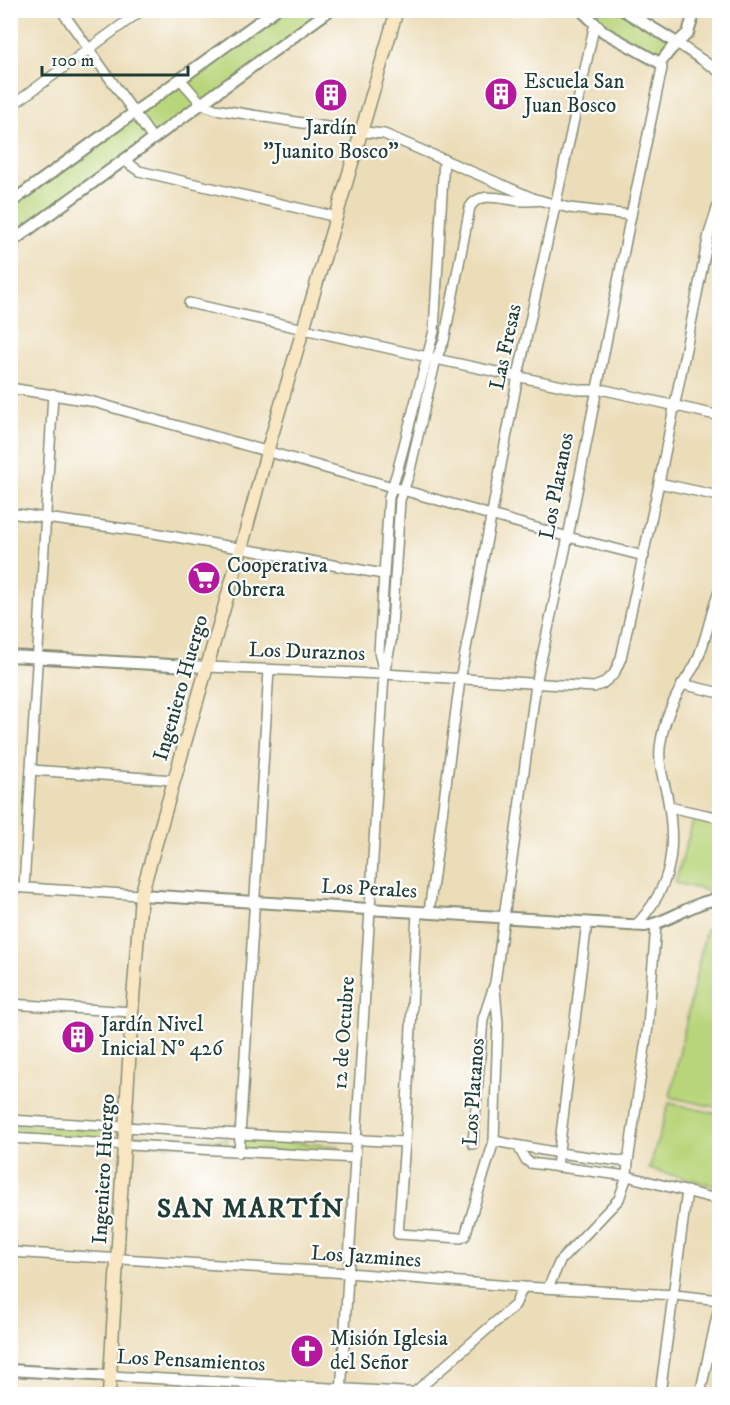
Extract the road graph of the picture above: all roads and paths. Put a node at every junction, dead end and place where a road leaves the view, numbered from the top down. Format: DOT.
graph roads {
  1 [pos="61,10"];
  2 [pos="142,10"];
  3 [pos="275,10"];
  4 [pos="330,10"];
  5 [pos="397,10"];
  6 [pos="581,10"];
  7 [pos="623,10"];
  8 [pos="695,10"];
  9 [pos="595,23"];
  10 [pos="677,43"];
  11 [pos="89,50"];
  12 [pos="660,63"];
  13 [pos="720,72"];
  14 [pos="180,79"];
  15 [pos="202,104"];
  16 [pos="10,107"];
  17 [pos="134,113"];
  18 [pos="362,132"];
  19 [pos="153,139"];
  20 [pos="444,159"];
  21 [pos="125,161"];
  22 [pos="720,199"];
  23 [pos="540,201"];
  24 [pos="10,203"];
  25 [pos="556,206"];
  26 [pos="631,215"];
  27 [pos="337,217"];
  28 [pos="709,234"];
  29 [pos="720,236"];
  30 [pos="10,243"];
  31 [pos="189,303"];
  32 [pos="304,328"];
  33 [pos="432,358"];
  34 [pos="518,376"];
  35 [pos="10,388"];
  36 [pos="596,390"];
  37 [pos="53,394"];
  38 [pos="674,407"];
  39 [pos="716,415"];
  40 [pos="267,452"];
  41 [pos="659,483"];
  42 [pos="392,486"];
  43 [pos="403,489"];
  44 [pos="714,495"];
  45 [pos="10,513"];
  46 [pos="491,515"];
  47 [pos="44,517"];
  48 [pos="568,537"];
  49 [pos="241,549"];
  50 [pos="644,556"];
  51 [pos="383,574"];
  52 [pos="720,589"];
  53 [pos="10,656"];
  54 [pos="37,658"];
  55 [pos="207,667"];
  56 [pos="269,670"];
  57 [pos="384,674"];
  58 [pos="460,680"];
  59 [pos="536,684"];
  60 [pos="682,684"];
  61 [pos="720,693"];
  62 [pos="31,770"];
  63 [pos="174,780"];
  64 [pos="669,807"];
  65 [pos="720,818"];
  66 [pos="10,886"];
  67 [pos="24,887"];
  68 [pos="141,895"];
  69 [pos="720,899"];
  70 [pos="255,902"];
  71 [pos="370,909"];
  72 [pos="417,912"];
  73 [pos="429,912"];
  74 [pos="504,916"];
  75 [pos="586,922"];
  76 [pos="656,925"];
  77 [pos="634,926"];
  78 [pos="495,983"];
  79 [pos="10,1004"];
  80 [pos="132,1012"];
  81 [pos="10,1120"];
  82 [pos="126,1128"];
  83 [pos="240,1134"];
  84 [pos="10,1138"];
  85 [pos="356,1141"];
  86 [pos="494,1141"];
  87 [pos="405,1142"];
  88 [pos="473,1144"];
  89 [pos="125,1146"];
  90 [pos="518,1146"];
  91 [pos="239,1153"];
  92 [pos="559,1153"];
  93 [pos="355,1158"];
  94 [pos="628,1162"];
  95 [pos="557,1167"];
  96 [pos="627,1176"];
  97 [pos="687,1191"];
  98 [pos="720,1200"];
  99 [pos="10,1252"];
  100 [pos="118,1260"];
  101 [pos="348,1273"];
  102 [pos="523,1287"];
  103 [pos="548,1288"];
  104 [pos="675,1295"];
  105 [pos="720,1301"];
  106 [pos="10,1370"];
  107 [pos="110,1376"];
  108 [pos="221,1383"];
  109 [pos="341,1391"];
  110 [pos="415,1392"];
  111 [pos="109,1395"];
  112 [pos="216,1395"];
  113 [pos="225,1395"];
  114 [pos="440,1395"];
  115 [pos="660,1395"];
  116 [pos="700,1395"];
  1 -- 11 [label="street"];
  2 -- 11 [label="street"];
  3 -- 14 [label="street"];
  4 -- 15 [label="street"];
  5 -- 18 [label="main road, Ingeniero Huergo"];
  6 -- 9 [label="street"];
  7 -- 10 [label="street"];
  8 -- 10 [label="street"];
  9 -- 12 [label="street"];
  9 -- 25 [label="street, Las Fresas"];
  10 -- 12 [label="street"];
  10 -- 13 [label="street"];
  11 -- 16 [label="street"];
  11 -- 17 [label="street"];
  12 -- 26 [label="street, Los Platanos"];
  14 -- 15 [label="street"];
  14 -- 17 [label="street"];
  15 -- 18 [label="street"];
  15 -- 19 [label="street"];
  17 -- 19 [label="street"];
  17 -- 24 [label="street"];
  18 -- 20 [label="street"];
  18 -- 27 [label="main road, Ingeniero Huergo"];
  19 -- 21 [label="street"];
  20 -- 23 [label="street"];
  20 -- 33 [label="street, 12 de Octubre"];
  21 -- 27 [label="street"];
  21 -- 30 [label="street"];
  22 -- 28 [label="street"];
  23 -- 25 [label="street"];
  23 -- 33 [label="street, 12 de Octubre"];
  25 -- 26 [label="street"];
  25 -- 34 [label="street, Las Fresas"];
  26 -- 36 [label="street, Los Platanos"];
  27 -- 32 [label="main road, Ingeniero Huergo"];
  28 -- 29 [label="street"];
  28 -- 38 [label="street"];
  31 -- 32 [label="street"];
  32 -- 33 [label="street"];
  32 -- 40 [label="main road, Ingeniero Huergo"];
  33 -- 34 [label="street"];
  33 -- 42 [label="street, 12 de Octubre"];
  33 -- 43 [label="street, 12 de Octubre"];
  34 -- 36 [label="street"];
  34 -- 46 [label="street, Las Fresas"];
  35 -- 37 [label="street"];
  36 -- 38 [label="street"];
  36 -- 48 [label="street, Los Platanos"];
  37 -- 40 [label="street"];
  37 -- 47 [label="street"];
  38 -- 39 [label="street"];
  38 -- 41 [label="street"];
  40 -- 42 [label="street"];
  40 -- 49 [label="main road, Ingeniero Huergo"];
  41 -- 44 [label="street"];
  41 -- 50 [label="street"];
  42 -- 43 [label="street"];
  42 -- 51 [label="street, 12 de Octubre"];
  43 -- 46 [label="street"];
  43 -- 57 [label="street, 12 de Octubre"];
  45 -- 47 [label="street"];
  46 -- 48 [label="street"];
  46 -- 58 [label="street, Las Fresas"];
  47 -- 49 [label="street"];
  47 -- 54 [label="street"];
  48 -- 50 [label="street"];
  48 -- 59 [label="street, Los Platanos"];
  49 -- 51 [label="street"];
  49 -- 55 [label="main road, Ingeniero Huergo"];
  50 -- 59 [label="street, Los Duraznos"];
  51 -- 57 [label="street, 12 de Octubre"];
  52 -- 60 [label="street"];
  53 -- 54 [label="street, Los Duraznos"];
  54 -- 55 [label="street, Los Duraznos"];
  54 -- 62 [label="street"];
  55 -- 56 [label="street, Los Duraznos"];
  55 -- 63 [label="main road, Ingeniero Huergo"];
  56 -- 57 [label="street, Los Duraznos"];
  56 -- 70 [label="street"];
  57 -- 58 [label="street, Los Duraznos"];
  57 -- 71 [label="street, 12 de Octubre"];
  58 -- 59 [label="street, Los Duraznos"];
  58 -- 73 [label="street, Las Fresas"];
  59 -- 74 [label="street, Los Platanos"];
  60 -- 61 [label="street"];
  60 -- 64 [label="street"];
  62 -- 63 [label="street"];
  62 -- 67 [label="street"];
  63 -- 68 [label="main road, Ingeniero Huergo"];
  64 -- 65 [label="street"];
  64 -- 77 [label="street"];
  66 -- 67 [label="street, Los Perales"];
  67 -- 68 [label="street, Los Perales"];
  68 -- 70 [label="street, Los Perales"];
  68 -- 80 [label="main road, Ingeniero Huergo"];
  69 -- 76 [label="street, Los Perales"];
  70 -- 71 [label="street, Los Perales"];
  70 -- 83 [label="street"];
  71 -- 72 [label="street, Los Perales"];
  71 -- 85 [label="street, 12 de Octubre"];
  72 -- 73 [label="street, Los Perales"];
  72 -- 87 [label="street"];
  73 -- 74 [label="street, Los Perales"];
  74 -- 75 [label="street, Los Perales"];
  74 -- 78 [label="street, Los Platanos"];
  75 -- 77 [label="street, Los Perales"];
  75 -- 92 [label="street"];
  76 -- 77 [label="street, Los Perales"];
  76 -- 94 [label="street"];
  78 -- 86 [label="street, Los Platanos"];
  78 -- 88 [label="street, Los Platanos"];
  79 -- 80 [label="street"];
  80 -- 82 [label="main road, Ingeniero Huergo"];
  81 -- 82 [label="street"];
  82 -- 83 [label="street"];
  82 -- 89 [label="main road, Ingeniero Huergo"];
  83 -- 85 [label="street"];
  83 -- 91 [label="street"];
  84 -- 89 [label="street"];
  85 -- 87 [label="street"];
  85 -- 93 [label="street, 12 de Octubre"];
  86 -- 87 [label="street, Los Platanos"];
  86 -- 90 [label="street"];
  89 -- 91 [label="street"];
  89 -- 100 [label="main road, Ingeniero Huergo"];
  90 -- 92 [label="street"];
  90 -- 95 [label="street"];
  91 -- 93 [label="street"];
  92 -- 94 [label="street"];
  92 -- 95 [label="street"];
  93 -- 101 [label="street, 12 de Octubre"];
  94 -- 96 [label="street"];
  95 -- 96 [label="street"];
  96 -- 97 [label="street"];
  96 -- 103 [label="street"];
  97 -- 98 [label="street"];
  97 -- 104 [label="street"];
  99 -- 100 [label="street, Los Jazmines"];
  100 -- 101 [label="street, Los Jazmines"];
  100 -- 107 [label="main road, Ingeniero Huergo"];
  101 -- 102 [label="street, Los Jazmines"];
  101 -- 109 [label="street, 12 de Octubre"];
  102 -- 103 [label="street, Los Jazmines"];
  102 -- 110 [label="street"];
  103 -- 104 [label="street, Los Jazmines"];
  104 -- 105 [label="street, Los Jazmines"];
  104 -- 115 [label="street"];
  105 -- 116 [label="street"];
  106 -- 107 [label="street, Los Pensamientos"];
  107 -- 108 [label="street, Los Pensamientos"];
  107 -- 111 [label="main road, Ingeniero Huergo"];
  108 -- 109 [label="street, Los Pensamientos"];
  108 -- 112 [label="street"];
  108 -- 113 [label="street"];
  109 -- 110 [label="street, Los Pensamientos"];
  110 -- 114 [label="street, Los Pensamientos"];
}
